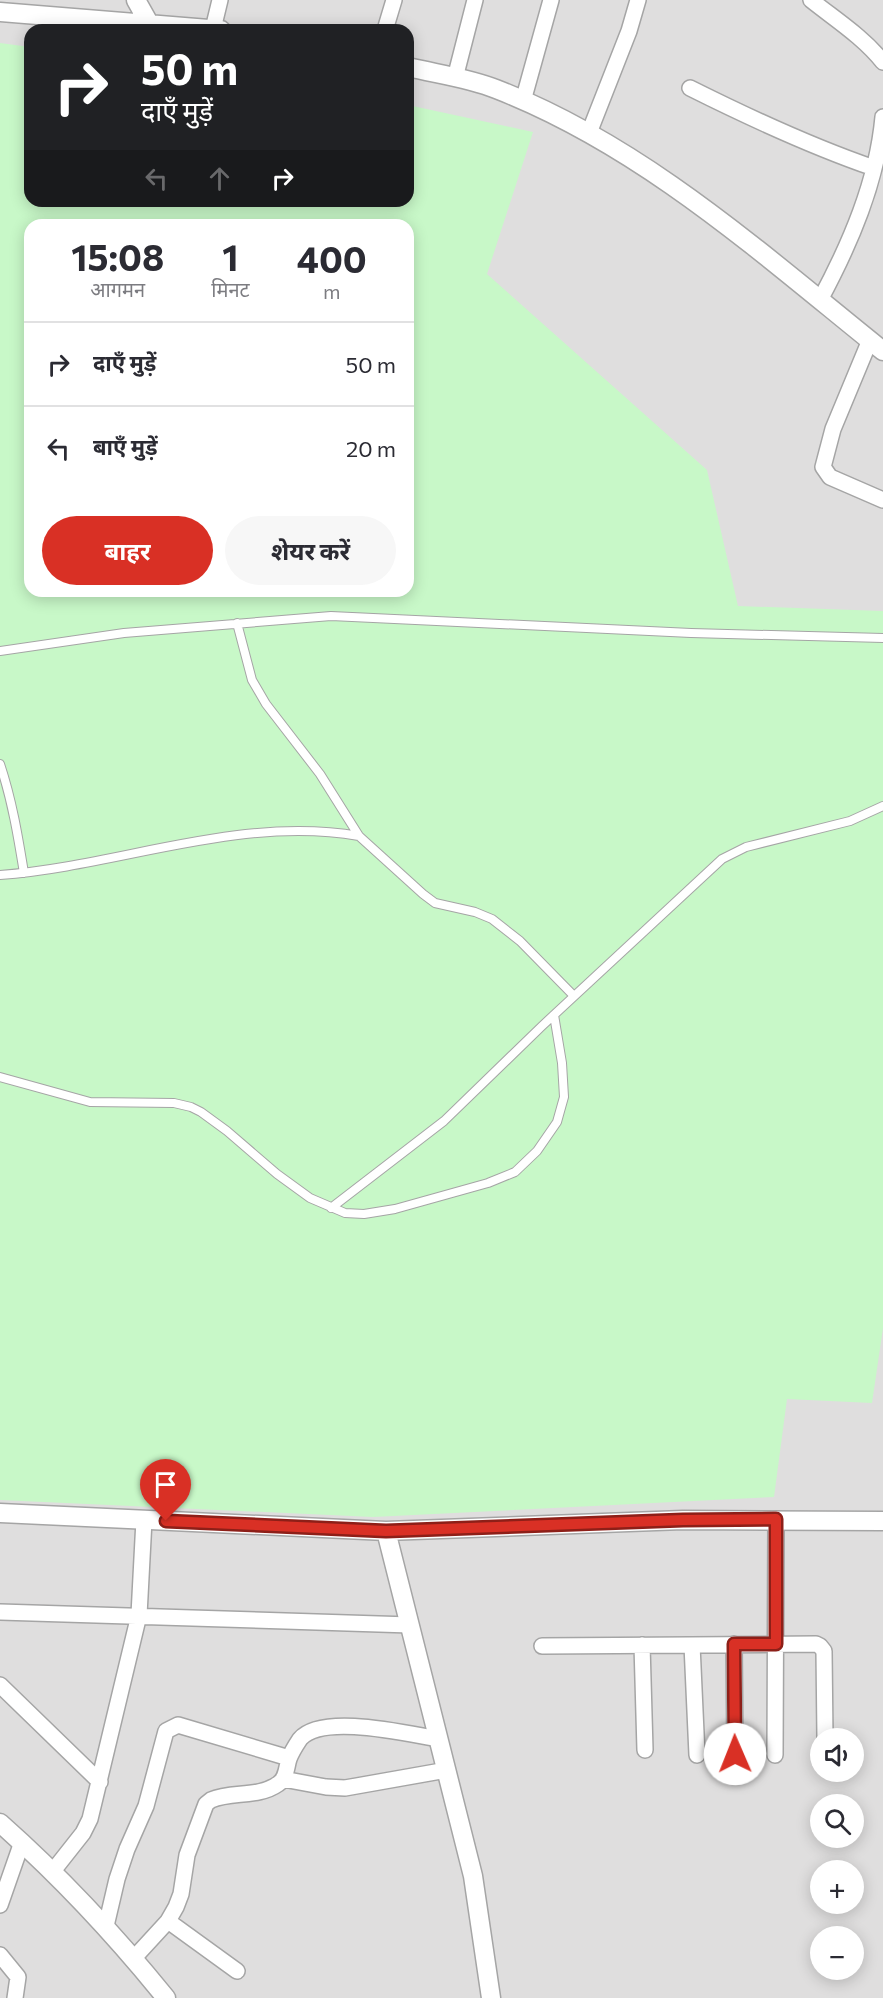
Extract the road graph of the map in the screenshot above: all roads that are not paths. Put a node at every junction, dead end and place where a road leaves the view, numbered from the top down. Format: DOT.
graph roads {
  1 [pos="136,0"];
  2 [pos="220,0"];
  3 [pos="394,0"];
  4 [pos="475,0"];
  5 [pos="551,0"];
  6 [pos="639,0"];
  7 [pos="811,0"];
  8 [pos="0,12"];
  9 [pos="138,24"];
  10 [pos="149,24"];
  11 [pos="218,24"];
  12 [pos="387,24"];
  13 [pos="883,62"];
  14 [pos="414,68"];
  15 [pos="455,78"];
  16 [pos="690,88"];
  17 [pos="523,101"];
  18 [pos="883,117"];
  19 [pos="589,133"];
  20 [pos="874,168"];
  21 [pos="820,300"];
  22 [pos="876,346"];
  23 [pos="883,500"];
  24 [pos="237,623"];
  25 [pos="883,638"];
  26 [pos="0,651"];
  27 [pos="0,764"];
  28 [pos="883,806"];
  29 [pos="359,836"];
  30 [pos="24,873"];
  31 [pos="0,874"];
  32 [pos="574,996"];
  33 [pos="554,1015"];
  34 [pos="0,1077"];
  35 [pos="331,1208"];
  36 [pos="0,1513"];
  37 [pos="776,1519"];
  38 [pos="144,1520"];
  39 [pos="883,1521"];
  40 [pos="386,1531"];
  41 [pos="0,1612"];
  42 [pos="140,1616"];
  43 [pos="410,1625"];
  44 [pos="692,1644"];
  45 [pos="734,1644"];
  46 [pos="776,1644"];
  47 [pos="642,1645"];
  48 [pos="542,1646"];
  49 [pos="0,1685"];
  50 [pos="825,1728"];
  51 [pos="439,1739"];
  52 [pos="645,1750"];
  53 [pos="735,1754"];
  54 [pos="698,1755"];
  55 [pos="775,1755"];
  56 [pos="289,1758"];
  57 [pos="447,1770"];
  58 [pos="284,1779"];
  59 [pos="100,1782"];
  60 [pos="0,1823"];
  61 [pos="22,1842"];
  62 [pos="53,1871"];
  63 [pos="0,1905"];
  64 [pos="168,1921"];
  65 [pos="106,1926"];
  66 [pos="0,1955"];
  67 [pos="134,1958"];
  68 [pos="237,1971"];
  69 [pos="15,1998"];
  70 [pos="166,1998"];
  71 [pos="491,1998"];
  1 -- 10 [label="street"];
  2 -- 11 [label="street"];
  3 -- 12 [label="street"];
  4 -- 15 [label="street"];
  5 -- 17 [label="street"];
  6 -- 19 [label="street"];
  7 -- 13 [label="street"];
  8 -- 9 [label="street"];
  14 -- 15 [label="street"];
  15 -- 17 [label="street"];
  16 -- 20 [label="street"];
  17 -- 19 [label="street"];
  18 -- 20 [label="street"];
  19 -- 21 [label="street"];
  20 -- 21 [label="street"];
  21 -- 22 [label="street"];
  22 -- 23 [label="street"];
  24 -- 25 [label="lane"];
  24 -- 26 [label="lane"];
  24 -- 29 [label="lane"];
  27 -- 30 [label="lane"];
  28 -- 32 [label="lane"];
  29 -- 30 [label="lane"];
  29 -- 32 [label="lane"];
  30 -- 31 [label="lane"];
  32 -- 33 [label="lane"];
  33 -- 35 [label="lane"];
  33 -- 35 [label="lane"];
  34 -- 35 [label="lane"];
  36 -- 38 [label="street"];
  37 -- 39 [label="street"];
  37 -- 40 [label="street"];
  37 -- 46 [label="street"];
  38 -- 40 [label="street"];
  38 -- 42 [label="street"];
  40 -- 43 [label="street"];
  41 -- 42 [label="street"];
  42 -- 43 [label="street"];
  42 -- 59 [label="street"];
  43 -- 51 [label="street"];
  44 -- 45 [label="street"];
  44 -- 47 [label="street"];
  44 -- 54 [label="street"];
  45 -- 46 [label="street"];
  45 -- 53 [label="street"];
  46 -- 50 [label="street"];
  46 -- 55 [label="street"];
  47 -- 48 [label="street"];
  47 -- 52 [label="street"];
  49 -- 59 [label="street"];
  51 -- 56 [label="street"];
  51 -- 57 [label="street"];
  56 -- 58 [label="street"];
  56 -- 65 [label="street"];
  57 -- 58 [label="street"];
  57 -- 71 [label="street"];
  58 -- 64 [label="street"];
  59 -- 62 [label="street"];
  60 -- 61 [label="street"];
  61 -- 62 [label="street"];
  61 -- 63 [label="street"];
  62 -- 65 [label="street"];
  64 -- 67 [label="street"];
  64 -- 68 [label="street"];
  65 -- 67 [label="street"];
  66 -- 69 [label="street"];
  67 -- 70 [label="street"];
}
